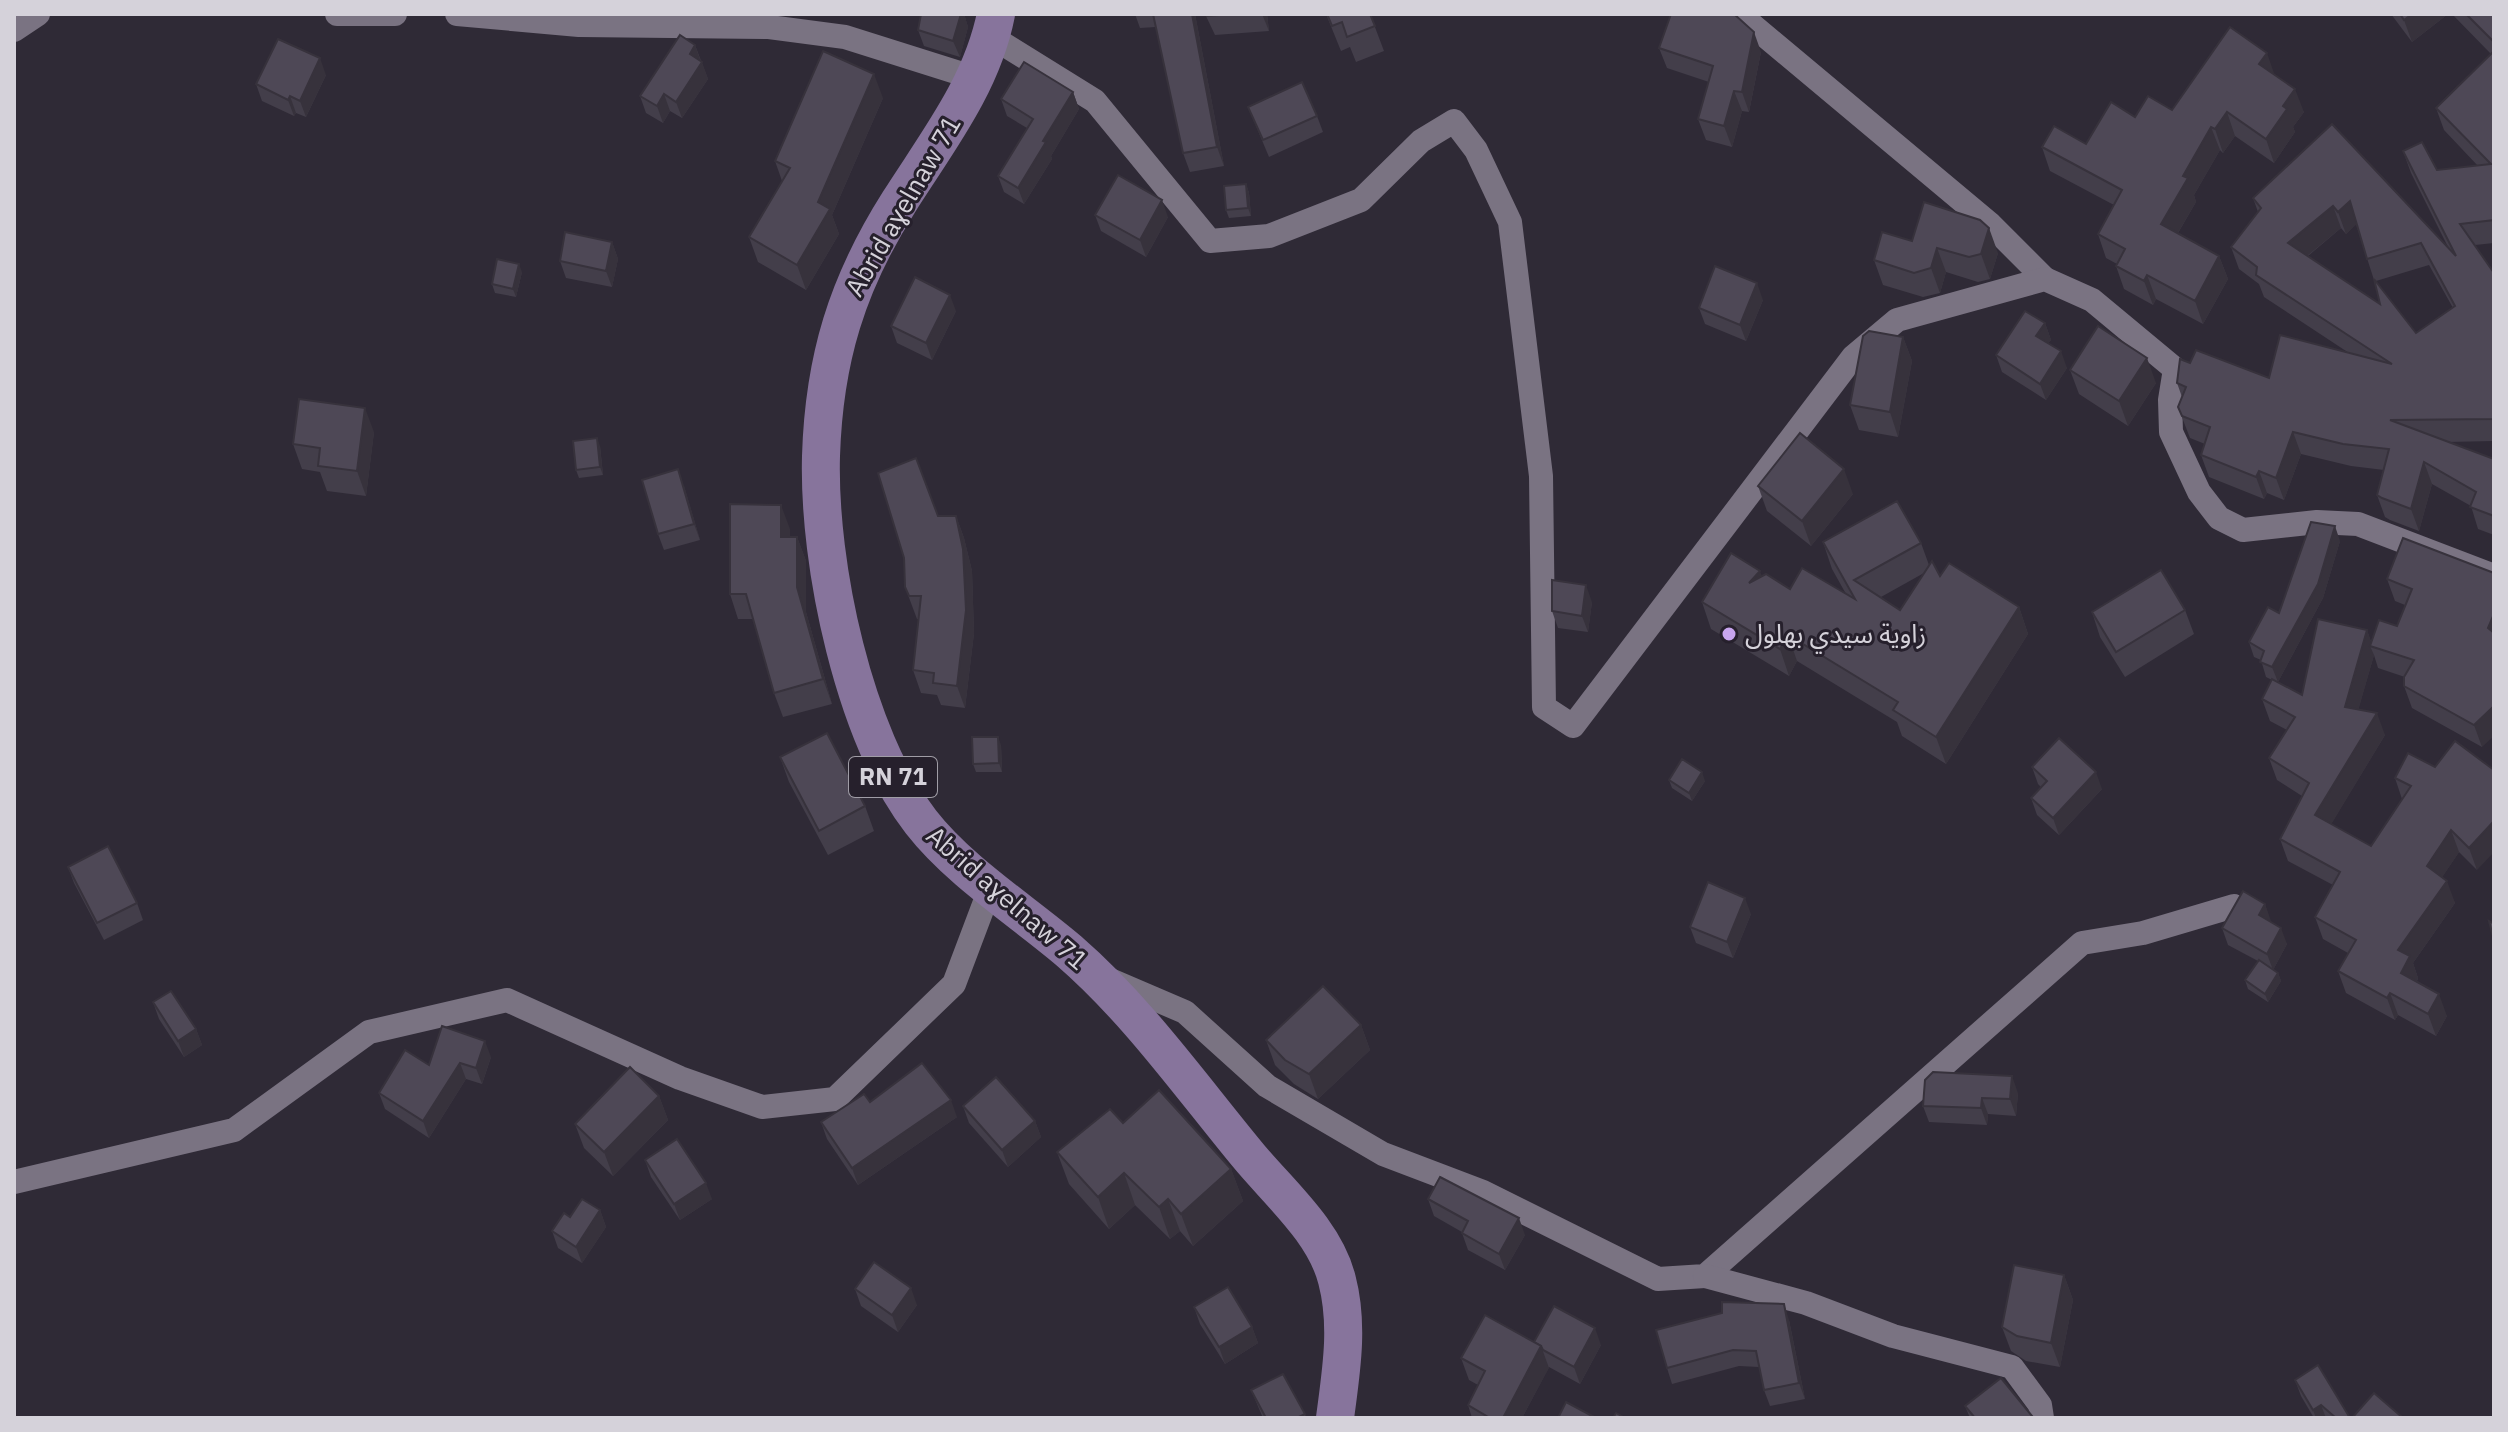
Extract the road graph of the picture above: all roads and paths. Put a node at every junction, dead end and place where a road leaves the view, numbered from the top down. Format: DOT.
graph roads {
  1 [pos="38,14"];
  2 [pos="337,14"];
  3 [pos="395,14"];
  4 [pos="457,14"];
  5 [pos="1739,14"];
  6 [pos="994,26"];
  7 [pos="14,30"];
  8 [pos="975,78"];
  9 [pos="2045,279"];
  10 [pos="2494,576"];
  11 [pos="991,886"];
  12 [pos="2234,906"];
  13 [pos="1091,972"];
  14 [pos="14,1182"];
  15 [pos="1705,1276"];
  16 [pos="1335,1418"];
  17 [pos="2042,1418"];
  1 -- 7 [label="street"];
  2 -- 3 [label="street"];
  4 -- 8 [label="street"];
  5 -- 9 [label="street"];
  6 -- 8 [label="main road, Abrid aɣelnaw 71 / RN 71"];
  6 -- 9 [label="street"];
  8 -- 11 [label="main road, Abrid aɣelnaw 71 / RN 71"];
  9 -- 10 [label="street"];
  11 -- 13 [label="main road, Abrid aɣelnaw 71 / RN 71"];
  11 -- 14 [label="street"];
  12 -- 15 [label="street"];
  13 -- 15 [label="street"];
  13 -- 16 [label="main road, Abrid aɣelnaw 71 / RN 71"];
  15 -- 17 [label="street"];
}
